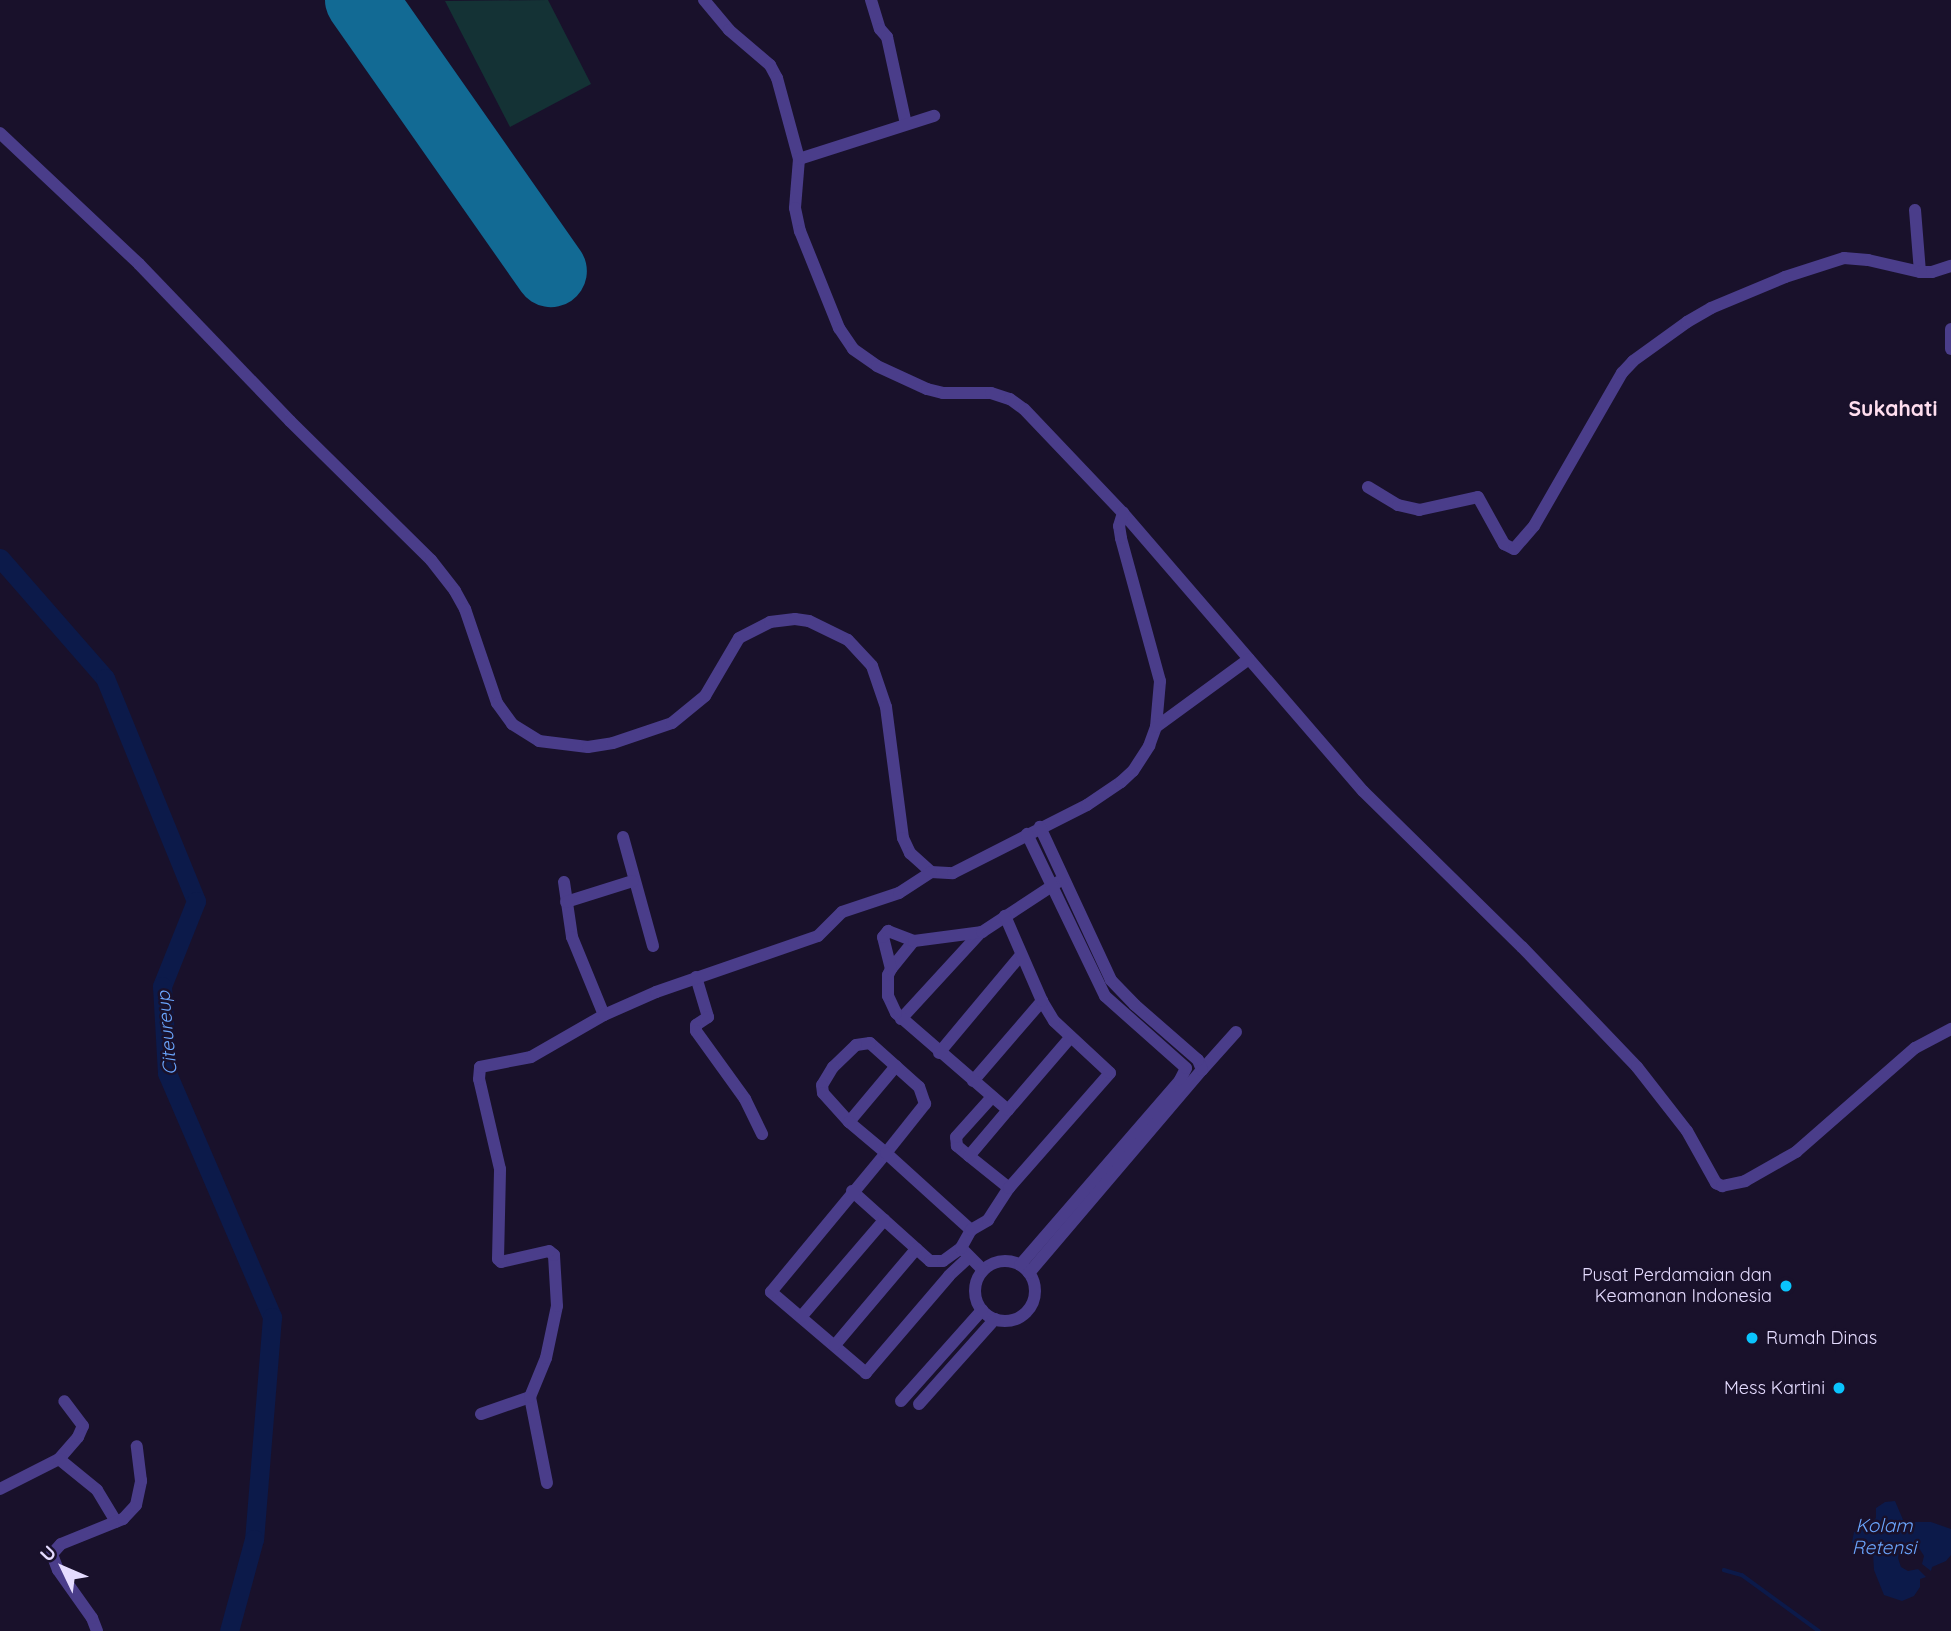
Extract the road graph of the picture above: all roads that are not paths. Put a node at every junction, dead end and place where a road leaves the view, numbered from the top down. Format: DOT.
graph roads {
  1 [pos="704,0"];
  2 [pos="871,0"];
  3 [pos="934,116"];
  4 [pos="906,124"];
  5 [pos="0,133"];
  6 [pos="799,159"];
  7 [pos="1915,210"];
  8 [pos="1951,268"];
  9 [pos="1920,272"];
  10 [pos="1951,329"];
  11 [pos="1951,349"];
  12 [pos="1368,487"];
  13 [pos="1124,513"];
  14 [pos="1249,659"];
  15 [pos="1156,727"];
  16 [pos="1040,827"];
  17 [pos="1027,834"];
  18 [pos="623,837"];
  19 [pos="931,872"];
  20 [pos="1064,879"];
  21 [pos="633,881"];
  22 [pos="564,882"];
  23 [pos="1051,885"];
  24 [pos="566,902"];
  25 [pos="1005,916"];
  26 [pos="982,932"];
  27 [pos="914,941"];
  28 [pos="653,946"];
  29 [pos="1021,955"];
  30 [pos="891,969"];
  31 [pos="696,977"];
  32 [pos="1042,1001"];
  33 [pos="604,1015"];
  34 [pos="901,1019"];
  35 [pos="1951,1029"];
  36 [pos="1236,1032"];
  37 [pos="1070,1038"];
  38 [pos="939,1053"];
  39 [pos="896,1066"];
  40 [pos="1202,1070"];
  41 [pos="973,1081"];
  42 [pos="992,1097"];
  43 [pos="1008,1110"];
  44 [pos="849,1122"];
  45 [pos="762,1134"];
  46 [pos="886,1153"];
  47 [pos="969,1156"];
  48 [pos="1009,1188"];
  49 [pos="852,1191"];
  50 [pos="884,1220"];
  51 [pos="971,1230"];
  52 [pos="916,1250"];
  53 [pos="965,1253"];
  54 [pos="1024,1269"];
  55 [pos="983,1270"];
  56 [pos="982,1310"];
  57 [pos="801,1317"];
  58 [pos="995,1319"];
  59 [pos="835,1345"];
  60 [pos="530,1397"];
  61 [pos="64,1401"];
  62 [pos="901,1401"];
  63 [pos="919,1404"];
  64 [pos="481,1414"];
  65 [pos="137,1446"];
  66 [pos="59,1459"];
  67 [pos="547,1483"];
  68 [pos="0,1489"];
  69 [pos="116,1522"];
  70 [pos="97,1631"];
  1 -- 6 [label="street"];
  2 -- 4 [label="street"];
  3 -- 4 [label="street"];
  4 -- 6 [label="street"];
  5 -- 19 [label="street"];
  6 -- 13 [label="street"];
  7 -- 9 [label="street"];
  8 -- 9 [label="street"];
  9 -- 12 [label="street"];
  10 -- 11 [label="street"];
  13 -- 14 [label="street"];
  13 -- 15 [label="street"];
  14 -- 15 [label="street"];
  14 -- 35 [label="street"];
  15 -- 16 [label="street"];
  16 -- 17 [label="street"];
  16 -- 20 [label="street"];
  17 -- 19 [label="street"];
  17 -- 23 [label="street"];
  18 -- 21 [label="street"];
  19 -- 31 [label="street"];
  20 -- 23 [label="street"];
  20 -- 40 [label="street"];
  21 -- 24 [label="street"];
  21 -- 28 [label="street"];
  22 -- 24 [label="street"];
  23 -- 25 [label="street"];
  23 -- 54 [label="street"];
  24 -- 33 [label="street"];
  25 -- 26 [label="street"];
  25 -- 29 [label="street"];
  26 -- 27 [label="street"];
  26 -- 34 [label="street"];
  27 -- 30 [label="street"];
  27 -- 30 [label="street"];
  29 -- 32 [label="street"];
  29 -- 38 [label="street"];
  30 -- 34 [label="street"];
  31 -- 33 [label="street"];
  31 -- 45 [label="street"];
  32 -- 37 [label="street"];
  32 -- 41 [label="street"];
  33 -- 60 [label="street"];
  34 -- 38 [label="street"];
  36 -- 40 [label="street"];
  37 -- 43 [label="street"];
  37 -- 48 [label="street"];
  38 -- 41 [label="street"];
  39 -- 44 [label="street"];
  39 -- 44 [label="street"];
  39 -- 46 [label="street"];
  40 -- 54 [label="street"];
  41 -- 42 [label="street"];
  42 -- 43 [label="street"];
  42 -- 47 [label="street"];
  43 -- 47 [label="street"];
  44 -- 46 [label="street"];
  46 -- 49 [label="street"];
  46 -- 51 [label="street"];
  47 -- 48 [label="street"];
  48 -- 51 [label="street"];
  49 -- 50 [label="street"];
  49 -- 57 [label="street"];
  50 -- 52 [label="street"];
  50 -- 57 [label="street"];
  51 -- 53 [label="street"];
  52 -- 53 [label="street"];
  52 -- 59 [label="street"];
  53 -- 55 [label="street"];
  53 -- 59 [label="street"];
  54 -- 55 [label="street"];
  54 -- 58 [label="street"];
  55 -- 56 [label="street"];
  56 -- 58 [label="street"];
  56 -- 62 [label="street"];
  57 -- 59 [label="street"];
  58 -- 63 [label="street"];
  60 -- 64 [label="street"];
  60 -- 67 [label="street"];
  61 -- 66 [label="street"];
  65 -- 69 [label="street"];
  66 -- 68 [label="street"];
  66 -- 69 [label="street"];
  69 -- 70 [label="street"];
}
